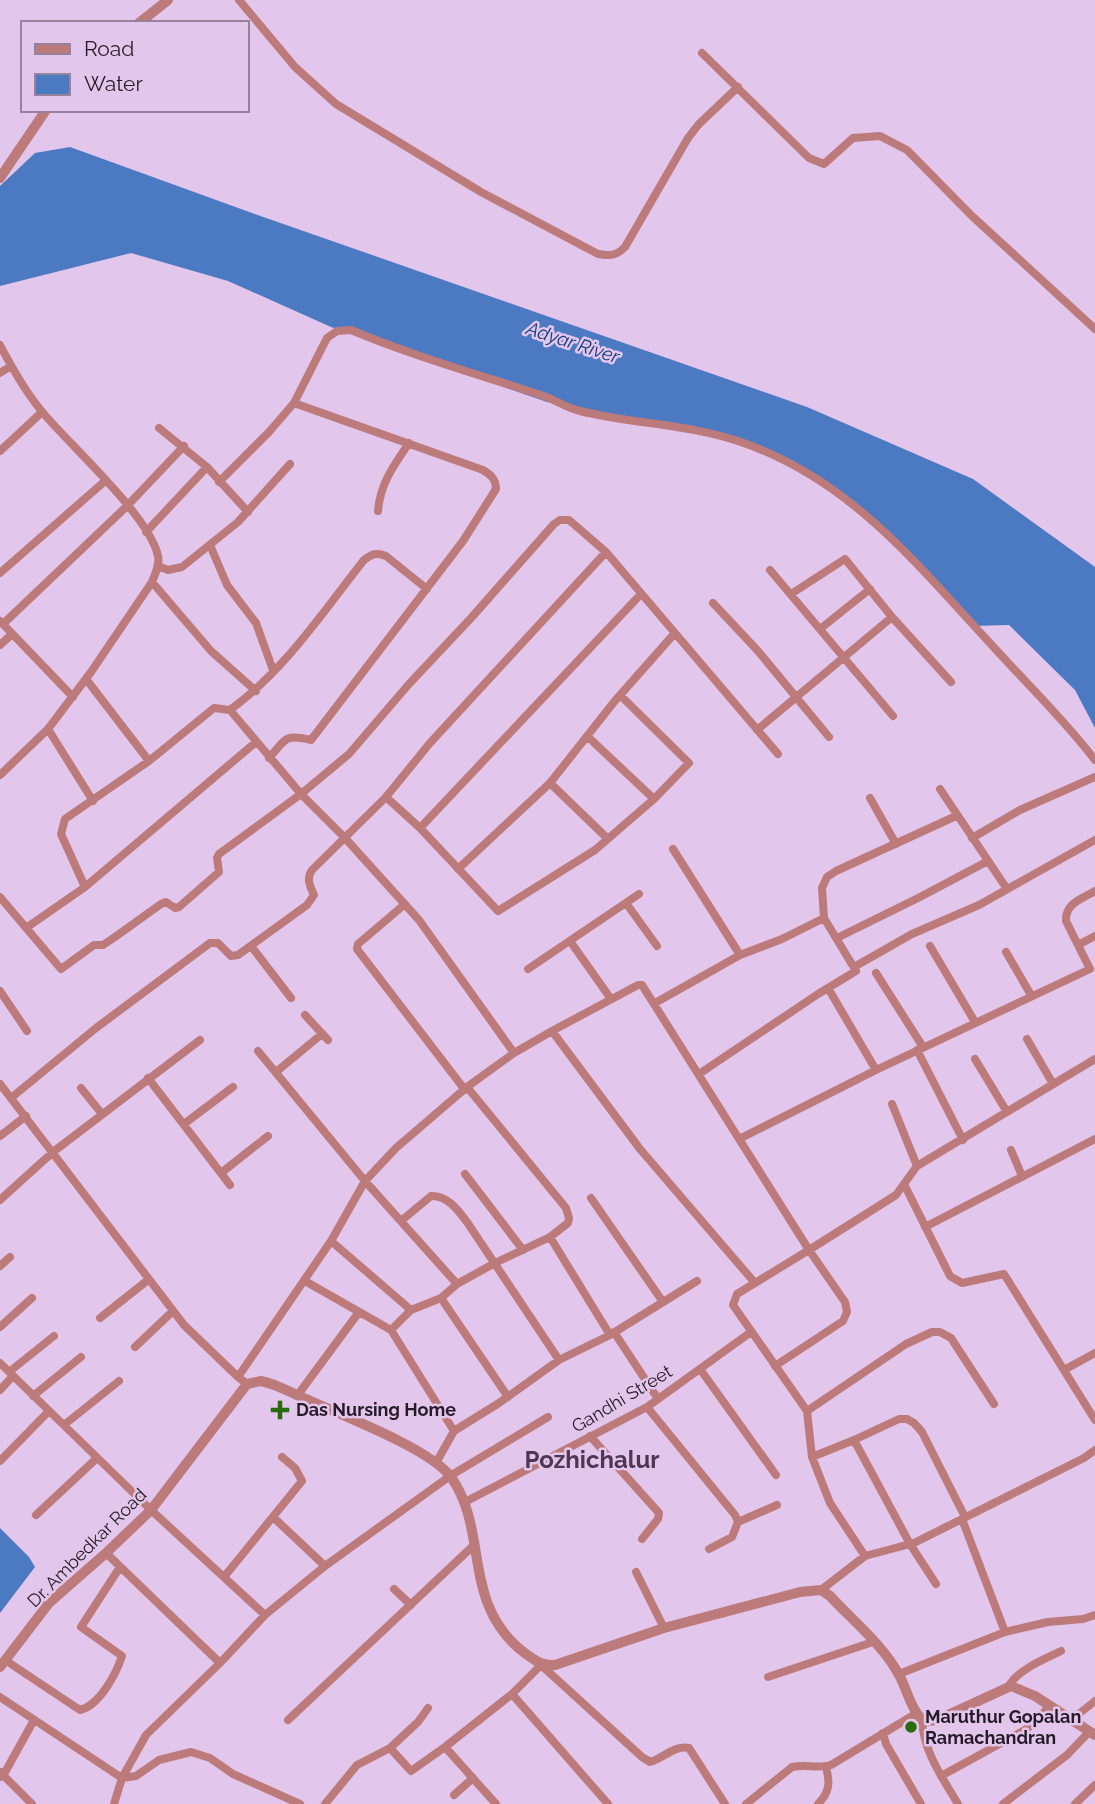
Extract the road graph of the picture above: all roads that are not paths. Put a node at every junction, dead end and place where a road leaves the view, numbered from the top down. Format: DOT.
graph roads {
  1 [pos="168,0"];
  2 [pos="239,0"];
  3 [pos="142,21"];
  4 [pos="702,53"];
  5 [pos="738,87"];
  6 [pos="45,112"];
  7 [pos="0,178"];
  8 [pos="1095,329"];
  9 [pos="0,345"];
  10 [pos="11,366"];
  11 [pos="0,373"];
  12 [pos="294,403"];
  13 [pos="43,412"];
  14 [pos="159,428"];
  15 [pos="410,443"];
  16 [pos="184,446"];
  17 [pos="0,452"];
  18 [pos="290,464"];
  19 [pos="207,467"];
  20 [pos="106,481"];
  21 [pos="219,482"];
  22 [pos="127,506"];
  23 [pos="378,511"];
  24 [pos="247,512"];
  25 [pos="146,532"];
  26 [pos="210,545"];
  27 [pos="606,552"];
  28 [pos="158,566"];
  29 [pos="770,570"];
  30 [pos="0,573"];
  31 [pos="152,582"];
  32 [pos="427,589"];
  33 [pos="870,589"];
  34 [pos="641,594"];
  35 [pos="791,594"];
  36 [pos="713,603"];
  37 [pos="892,617"];
  38 [pos="1,623"];
  39 [pos="820,629"];
  40 [pos="674,634"];
  41 [pos="11,635"];
  42 [pos="0,645"];
  43 [pos="842,657"];
  44 [pos="273,670"];
  45 [pos="86,679"];
  46 [pos="951,681"];
  47 [pos="256,691"];
  48 [pos="620,695"];
  49 [pos="73,697"];
  50 [pos="797,697"];
  51 [pos="230,710"];
  52 [pos="893,716"];
  53 [pos="48,729"];
  54 [pos="757,730"];
  55 [pos="587,736"];
  56 [pos="829,737"];
  57 [pos="256,742"];
  58 [pos="778,754"];
  59 [pos="269,758"];
  60 [pos="1095,760"];
  61 [pos="149,761"];
  62 [pos="0,775"];
  63 [pos="1095,777"];
  64 [pos="550,783"];
  65 [pos="940,789"];
  66 [pos="301,794"];
  67 [pos="386,797"];
  68 [pos="870,798"];
  69 [pos="654,799"];
  70 [pos="93,801"];
  71 [pos="956,816"];
  72 [pos="420,828"];
  73 [pos="345,838"];
  74 [pos="972,838"];
  75 [pos="608,839"];
  76 [pos="1095,840"];
  77 [pos="895,844"];
  78 [pos="673,849"];
  79 [pos="988,861"];
  80 [pos="458,869"];
  81 [pos="85,887"];
  82 [pos="1007,889"];
  83 [pos="1095,891"];
  84 [pos="639,894"];
  85 [pos="0,897"];
  86 [pos="626,903"];
  87 [pos="405,904"];
  88 [pos="824,918"];
  89 [pos="26,928"];
  90 [pos="1095,936"];
  91 [pos="837,937"];
  92 [pos="570,941"];
  93 [pos="1078,945"];
  94 [pos="251,946"];
  95 [pos="657,946"];
  96 [pos="930,946"];
  97 [pos="1006,952"];
  98 [pos="740,955"];
  99 [pos="854,967"];
  100 [pos="528,969"];
  101 [pos="876,974"];
  102 [pos="828,988"];
  103 [pos="0,992"];
  104 [pos="1031,995"];
  105 [pos="291,998"];
  106 [pos="611,999"];
  107 [pos="655,1003"];
  108 [pos="305,1015"];
  109 [pos="975,1022"];
  110 [pos="27,1031"];
  111 [pos="552,1031"];
  112 [pos="200,1040"];
  113 [pos="1027,1040"];
  114 [pos="920,1049"];
  115 [pos="258,1051"];
  116 [pos="514,1053"];
  117 [pos="975,1059"];
  118 [pos="1095,1059"];
  119 [pos="876,1070"];
  120 [pos="276,1073"];
  121 [pos="699,1074"];
  122 [pos="148,1078"];
  123 [pos="0,1084"];
  124 [pos="1053,1084"];
  125 [pos="233,1087"];
  126 [pos="81,1088"];
  127 [pos="466,1089"];
  128 [pos="11,1098"];
  129 [pos="892,1104"];
  130 [pos="1007,1112"];
  131 [pos="102,1114"];
  132 [pos="26,1116"];
  133 [pos="184,1124"];
  134 [pos="0,1136"];
  135 [pos="268,1136"];
  136 [pos="739,1139"];
  137 [pos="1095,1139"];
  138 [pos="963,1140"];
  139 [pos="1011,1150"];
  140 [pos="53,1152"];
  141 [pos="918,1166"];
  142 [pos="221,1173"];
  143 [pos="465,1174"];
  144 [pos="1023,1176"];
  145 [pos="365,1181"];
  146 [pos="230,1185"];
  147 [pos="905,1186"];
  148 [pos="591,1198"];
  149 [pos="0,1200"];
  150 [pos="401,1221"];
  151 [pos="925,1227"];
  152 [pos="550,1237"];
  153 [pos="331,1241"];
  154 [pos="523,1250"];
  155 [pos="809,1250"];
  156 [pos="10,1257"];
  157 [pos="495,1263"];
  158 [pos="0,1266"];
  159 [pos="148,1280"];
  160 [pos="305,1281"];
  161 [pos="697,1281"];
  162 [pos="755,1283"];
  163 [pos="457,1284"];
  164 [pos="440,1297"];
  165 [pos="32,1298"];
  166 [pos="663,1302"];
  167 [pos="411,1310"];
  168 [pos="173,1311"];
  169 [pos="359,1312"];
  170 [pos="100,1318"];
  171 [pos="0,1327"];
  172 [pos="391,1330"];
  173 [pos="751,1332"];
  174 [pos="612,1333"];
  175 [pos="54,1336"];
  176 [pos="135,1347"];
  177 [pos="1095,1353"];
  178 [pos="81,1357"];
  179 [pos="559,1360"];
  180 [pos="0,1363"];
  181 [pos="775,1366"];
  182 [pos="700,1370"];
  183 [pos="1063,1370"];
  184 [pos="11,1374"];
  185 [pos="238,1377"];
  186 [pos="119,1381"];
  187 [pos="247,1384"];
  188 [pos="0,1390"];
  189 [pos="33,1396"];
  190 [pos="298,1396"];
  191 [pos="508,1397"];
  192 [pos="658,1399"];
  193 [pos="994,1404"];
  194 [pos="647,1407"];
  195 [pos="49,1411"];
  196 [pos="807,1411"];
  197 [pos="548,1417"];
  198 [pos="1095,1420"];
  199 [pos="64,1425"];
  200 [pos="454,1431"];
  201 [pos="590,1436"];
  202 [pos="854,1440"];
  203 [pos="1095,1450"];
  204 [pos="282,1457"];
  205 [pos="812,1457"];
  206 [pos="97,1458"];
  207 [pos="0,1461"];
  208 [pos="436,1463"];
  209 [pos="776,1475"];
  210 [pos="450,1476"];
  211 [pos="466,1502"];
  212 [pos="777,1505"];
  213 [pos="151,1510"];
  214 [pos="36,1515"];
  215 [pos="273,1517"];
  216 [pos="964,1518"];
  217 [pos="738,1522"];
  218 [pos="642,1539"];
  219 [pos="910,1544"];
  220 [pos="473,1546"];
  221 [pos="709,1549"];
  222 [pos="106,1553"];
  223 [pos="865,1556"];
  224 [pos="325,1566"];
  225 [pos="120,1567"];
  226 [pos="636,1572"];
  227 [pos="224,1577"];
  228 [pos="936,1584"];
  229 [pos="394,1588"];
  230 [pos="821,1590"];
  231 [pos="411,1605"];
  232 [pos="265,1615"];
  233 [pos="1095,1615"];
  234 [pos="664,1628"];
  235 [pos="1005,1632"];
  236 [pos="873,1642"];
  237 [pos="1061,1651"];
  238 [pos="220,1663"];
  239 [pos="3,1664"];
  240 [pos="541,1665"];
  241 [pos="899,1674"];
  242 [pos="768,1677"];
  243 [pos="1009,1686"];
  244 [pos="512,1694"];
  245 [pos="0,1697"];
  246 [pos="1095,1701"];
  247 [pos="1049,1706"];
  248 [pos="428,1708"];
  249 [pos="919,1716"];
  250 [pos="34,1720"];
  251 [pos="288,1720"];
  252 [pos="1070,1721"];
  253 [pos="883,1733"];
  254 [pos="1092,1733"];
  255 [pos="445,1747"];
  256 [pos="390,1748"];
  257 [pos="826,1767"];
  258 [pos="1,1774"];
  259 [pos="941,1776"];
  260 [pos="122,1778"];
  261 [pos="473,1778"];
  262 [pos="1095,1785"];
  263 [pos="454,1796"];
  264 [pos="32,1804"];
  265 [pos="114,1804"];
  266 [pos="300,1804"];
  267 [pos="325,1804"];
  268 [pos="496,1804"];
  269 [pos="608,1804"];
  270 [pos="725,1804"];
  271 [pos="746,1804"];
  272 [pos="818,1804"];
  273 [pos="921,1804"];
  274 [pos="958,1804"];
  275 [pos="1003,1804"];
  276 [pos="1075,1804"];
  1 -- 3 [label="street"];
  2 -- 5 [label="street"];
  4 -- 5 [label="street"];
  5 -- 8 [label="street"];
  6 -- 7 [label="street"];
  9 -- 10 [label="street"];
  10 -- 11 [label="street"];
  10 -- 13 [label="street"];
  12 -- 15 [label="street"];
  12 -- 21 [label="street"];
  12 -- 60 [label="street"];
  13 -- 17 [label="street"];
  13 -- 20 [label="street"];
  14 -- 16 [label="street"];
  15 -- 23 [label="street"];
  15 -- 32 [label="street"];
  16 -- 19 [label="street"];
  16 -- 22 [label="street"];
  18 -- 24 [label="street"];
  19 -- 21 [label="street"];
  19 -- 25 [label="street"];
  20 -- 22 [label="street"];
  20 -- 30 [label="street"];
  21 -- 24 [label="street"];
  22 -- 25 [label="street"];
  22 -- 38 [label="street"];
  24 -- 26 [label="street"];
  25 -- 28 [label="street"];
  26 -- 28 [label="street"];
  26 -- 44 [label="street"];
  27 -- 34 [label="street"];
  27 -- 66 [label="street"];
  27 -- 67 [label="street"];
  28 -- 31 [label="street"];
  29 -- 35 [label="street"];
  31 -- 45 [label="street"];
  31 -- 47 [label="street"];
  32 -- 44 [label="street"];
  32 -- 59 [label="street"];
  33 -- 35 [label="street"];
  33 -- 37 [label="street"];
  33 -- 39 [label="street"];
  34 -- 40 [label="street"];
  34 -- 72 [label="street"];
  35 -- 39 [label="street"];
  36 -- 50 [label="street"];
  37 -- 43 [label="street"];
  37 -- 46 [label="street"];
  38 -- 41 [label="street"];
  39 -- 43 [label="street"];
  40 -- 48 [label="street"];
  40 -- 54 [label="street"];
  41 -- 42 [label="street"];
  41 -- 49 [label="street"];
  43 -- 50 [label="street"];
  43 -- 52 [label="street"];
  44 -- 47 [label="street"];
  45 -- 49 [label="street"];
  45 -- 61 [label="street"];
  47 -- 51 [label="street"];
  48 -- 55 [label="street"];
  48 -- 69 [label="street"];
  49 -- 53 [label="street"];
  50 -- 54 [label="street"];
  50 -- 56 [label="street"];
  51 -- 57 [label="street"];
  51 -- 61 [label="street"];
  53 -- 62 [label="street"];
  53 -- 70 [label="street"];
  54 -- 58 [label="street"];
  55 -- 64 [label="street"];
  55 -- 69 [label="street"];
  57 -- 59 [label="street"];
  57 -- 81 [label="street"];
  59 -- 66 [label="street"];
  61 -- 70 [label="street"];
  63 -- 74 [label="street"];
  64 -- 75 [label="street"];
  64 -- 80 [label="street"];
  65 -- 71 [label="street"];
  66 -- 73 [label="street"];
  66 -- 89 [label="street"];
  67 -- 72 [label="street"];
  67 -- 73 [label="street"];
  68 -- 77 [label="street"];
  69 -- 75 [label="street"];
  70 -- 81 [label="street"];
  71 -- 74 [label="street"];
  71 -- 77 [label="street"];
  72 -- 80 [label="street"];
  73 -- 87 [label="street"];
  73 -- 94 [label="street"];
  74 -- 79 [label="street"];
  75 -- 80 [label="street"];
  76 -- 82 [label="street"];
  77 -- 88 [label="street"];
  78 -- 98 [label="street"];
  79 -- 82 [label="street"];
  79 -- 91 [label="street"];
  81 -- 89 [label="street"];
  82 -- 99 [label="street"];
  83 -- 93 [label="street"];
  84 -- 86 [label="street"];
  85 -- 89 [label="street"];
  86 -- 92 [label="street"];
  86 -- 95 [label="street"];
  87 -- 116 [label="street"];
  87 -- 127 [label="street"];
  88 -- 91 [label="street"];
  88 -- 98 [label="street"];
  90 -- 93 [label="street"];
  91 -- 99 [label="street"];
  92 -- 100 [label="street"];
  92 -- 106 [label="street"];
  93 -- 104 [label="street"];
  94 -- 105 [label="street"];
  94 -- 128 [label="street"];
  96 -- 109 [label="street"];
  97 -- 104 [label="street"];
  98 -- 107 [label="street"];
  99 -- 102 [label="street"];
  101 -- 114 [label="street"];
  102 -- 119 [label="street"];
  102 -- 121 [label="street"];
  103 -- 110 [label="street"];
  104 -- 109 [label="street"];
  106 -- 107 [label="street"];
  106 -- 111 [label="street"];
  107 -- 121 [label="street"];
  108 -- 120 [label="street"];
  109 -- 114 [label="street"];
  111 -- 116 [label="street"];
  111 -- 162 [label="street"];
  112 -- 122 [label="street"];
  113 -- 124 [label="street"];
  114 -- 119 [label="street"];
  114 -- 138 [label="street"];
  115 -- 120 [label="street"];
  116 -- 127 [label="street"];
  117 -- 130 [label="street"];
  118 -- 124 [label="street"];
  119 -- 136 [label="street"];
  120 -- 145 [label="street"];
  121 -- 136 [label="street"];
  122 -- 131 [label="street"];
  122 -- 133 [label="street"];
  123 -- 128 [label="street"];
  124 -- 130 [label="street"];
  125 -- 133 [label="street"];
  126 -- 131 [label="street"];
  127 -- 145 [label="street"];
  127 -- 152 [label="street"];
  128 -- 132 [label="street"];
  129 -- 141 [label="street"];
  130 -- 138 [label="street"];
  131 -- 140 [label="street"];
  132 -- 134 [label="street"];
  132 -- 140 [label="street"];
  133 -- 142 [label="street"];
  135 -- 142 [label="street"];
  136 -- 155 [label="street"];
  137 -- 144 [label="street"];
  138 -- 141 [label="street"];
  139 -- 144 [label="street"];
  140 -- 149 [label="street"];
  140 -- 159 [label="street"];
  141 -- 147 [label="street"];
  142 -- 146 [label="street"];
  143 -- 154 [label="street"];
  144 -- 151 [label="street"];
  145 -- 150 [label="street"];
  145 -- 153 [label="street"];
  147 -- 151 [label="street"];
  147 -- 155 [label="street"];
  148 -- 166 [label="street"];
  150 -- 157 [label="street"];
  150 -- 163 [label="street"];
  151 -- 183 [label="street"];
  152 -- 154 [label="street"];
  152 -- 174 [label="street"];
  153 -- 160 [label="street"];
  153 -- 167 [label="street"];
  154 -- 157 [label="street"];
  155 -- 162 [label="street"];
  155 -- 181 [label="street"];
  156 -- 158 [label="street"];
  157 -- 163 [label="street"];
  157 -- 179 [label="street"];
  159 -- 168 [label="street"];
  159 -- 170 [label="street"];
  160 -- 169 [label="street"];
  160 -- 185 [label="street"];
  161 -- 166 [label="street"];
  162 -- 173 [label="street"];
  163 -- 164 [label="street"];
  164 -- 167 [label="street"];
  164 -- 191 [label="street"];
  165 -- 171 [label="street"];
  166 -- 174 [label="street"];
  167 -- 172 [label="street"];
  168 -- 176 [label="street"];
  168 -- 185 [label="street"];
  169 -- 172 [label="street"];
  169 -- 190 [label="street"];
  172 -- 200 [label="street"];
  173 -- 181 [label="street"];
  173 -- 182 [label="street, Gandhi Street"];
  174 -- 179 [label="street"];
  174 -- 192 [label="street"];
  175 -- 184 [label="street"];
  177 -- 183 [label="street"];
  178 -- 189 [label="street"];
  179 -- 191 [label="street"];
  180 -- 184 [label="street"];
  181 -- 196 [label="street"];
  182 -- 192 [label="street, Gandhi Street"];
  182 -- 209 [label="street"];
  183 -- 198 [label="street"];
  184 -- 188 [label="street"];
  184 -- 189 [label="street"];
  185 -- 187 [label="street"];
  186 -- 199 [label="street"];
  187 -- 190 [label="street"];
  187 -- 213 [label="street, Dr. Ambedkar Road"];
  189 -- 195 [label="street"];
  190 -- 208 [label="street"];
  191 -- 200 [label="street"];
  192 -- 194 [label="street, Gandhi Street"];
  193 -- 196 [label="street"];
  194 -- 201 [label="street, Gandhi Street"];
  194 -- 217 [label="street"];
  195 -- 199 [label="street"];
  195 -- 207 [label="street"];
  196 -- 205 [label="street"];
  197 -- 210 [label="street"];
  199 -- 206 [label="street"];
  200 -- 208 [label="street"];
  201 -- 211 [label="street, Gandhi Street"];
  201 -- 218 [label="street"];
  202 -- 205 [label="street"];
  202 -- 216 [label="street"];
  202 -- 219 [label="street"];
  203 -- 216 [label="street"];
  204 -- 215 [label="street"];
  205 -- 223 [label="street"];
  206 -- 213 [label="street"];
  206 -- 214 [label="street"];
  208 -- 210 [label="street"];
  210 -- 211 [label="street"];
  210 -- 224 [label="street"];
  211 -- 220 [label="street"];
  212 -- 217 [label="street"];
  213 -- 222 [label="street, Dr. Ambedkar Road"];
  213 -- 227 [label="street"];
  215 -- 224 [label="street"];
  215 -- 227 [label="street"];
  216 -- 219 [label="street"];
  216 -- 235 [label="street"];
  217 -- 221 [label="street"];
  219 -- 223 [label="street"];
  219 -- 228 [label="street"];
  220 -- 231 [label="street"];
  220 -- 240 [label="street"];
  222 -- 225 [label="street"];
  222 -- 239 [label="street, Dr. Ambedkar Road"];
  223 -- 230 [label="street"];
  224 -- 232 [label="street"];
  225 -- 238 [label="street"];
  225 -- 239 [label="street"];
  226 -- 234 [label="street"];
  227 -- 232 [label="street"];
  229 -- 231 [label="street"];
  230 -- 234 [label="street"];
  230 -- 236 [label="street"];
  231 -- 251 [label="street"];
  232 -- 238 [label="street"];
  233 -- 235 [label="street"];
  234 -- 240 [label="street"];
  235 -- 241 [label="street"];
  236 -- 241 [label="street"];
  236 -- 242 [label="street"];
  237 -- 243 [label="street"];
  238 -- 260 [label="street"];
  240 -- 244 [label="street"];
  240 -- 270 [label="street"];
  241 -- 249 [label="street"];
  243 -- 247 [label="street"];
  243 -- 249 [label="street"];
  244 -- 255 [label="street"];
  244 -- 269 [label="street"];
  245 -- 250 [label="street"];
  246 -- 252 [label="street"];
  247 -- 252 [label="street"];
  247 -- 259 [label="street"];
  248 -- 256 [label="street"];
  249 -- 253 [label="street"];
  249 -- 259 [label="street"];
  250 -- 258 [label="street"];
  250 -- 260 [label="street"];
  252 -- 254 [label="street"];
  253 -- 257 [label="street"];
  253 -- 273 [label="street"];
  254 -- 275 [label="street"];
  255 -- 256 [label="street"];
  255 -- 261 [label="street"];
  256 -- 267 [label="street"];
  257 -- 271 [label="street"];
  257 -- 272 [label="street"];
  258 -- 264 [label="street"];
  259 -- 274 [label="street"];
  260 -- 265 [label="street"];
  260 -- 266 [label="street"];
  261 -- 263 [label="street"];
  261 -- 268 [label="street"];
  262 -- 276 [label="street"];
}
